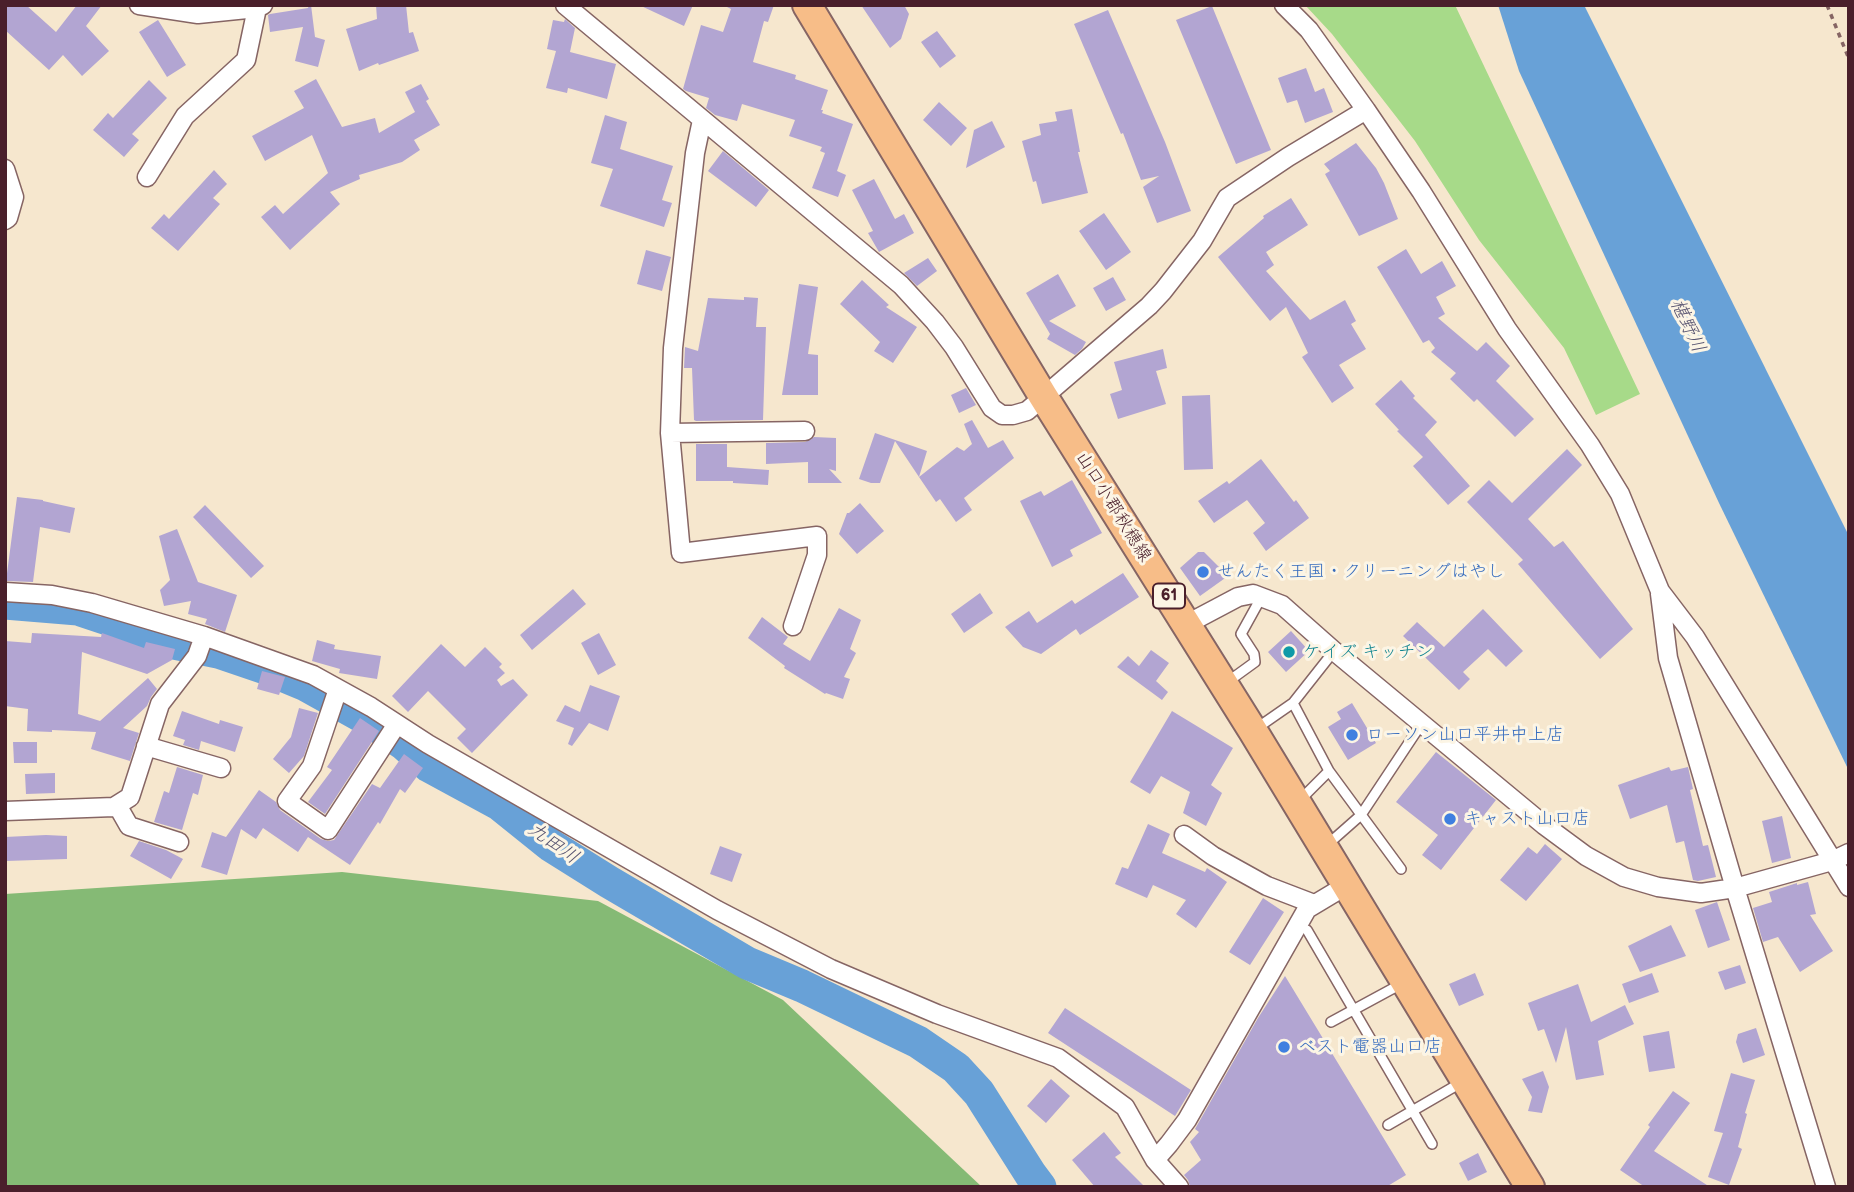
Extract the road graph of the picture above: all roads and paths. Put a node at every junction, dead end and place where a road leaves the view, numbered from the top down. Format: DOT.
graph roads {
  1 [pos="139,5"];
  2 [pos="565,5"];
  3 [pos="807,5"];
  4 [pos="1283,5"];
  5 [pos="1827,5"];
  6 [pos="260,6"];
  7 [pos="1849,59"];
  8 [pos="1366,110"];
  9 [pos="702,120"];
  10 [pos="5,169"];
  11 [pos="147,177"];
  12 [pos="5,219"];
  13 [pos="1043,396"];
  14 [pos="805,430"];
  15 [pos="670,433"];
  16 [pos="1660,591"];
  17 [pos="5,592"];
  18 [pos="1262,596"];
  19 [pos="1187,624"];
  20 [pos="793,626"];
  21 [pos="202,644"];
  22 [pos="1335,651"];
  23 [pos="1224,684"];
  24 [pos="336,697"];
  25 [pos="1293,703"];
  26 [pos="1422,723"];
  27 [pos="393,730"];
  28 [pos="1253,731"];
  29 [pos="146,746"];
  30 [pos="221,768"];
  31 [pos="1329,771"];
  32 [pos="1297,803"];
  33 [pos="117,805"];
  34 [pos="6,807"];
  35 [pos="1361,815"];
  36 [pos="1184,835"];
  37 [pos="178,842"];
  38 [pos="1324,847"];
  39 [pos="1849,853"];
  40 [pos="1832,861"];
  41 [pos="1401,869"];
  42 [pos="1347,885"];
  43 [pos="1849,887"];
  44 [pos="1735,888"];
  45 [pos="1314,904"];
  46 [pos="1307,930"];
  47 [pos="1404,982"];
  48 [pos="1354,1009"];
  49 [pos="1331,1022"];
  50 [pos="1465,1080"];
  51 [pos="1412,1111"];
  52 [pos="1388,1125"];
  53 [pos="1432,1144"];
  54 [pos="1155,1160"];
  55 [pos="1179,1187"];
  56 [pos="1530,1187"];
  57 [pos="1826,1187"];
  1 -- 6 [label="street"];
  2 -- 9 [label="street"];
  3 -- 13 [label="main road, 山口小郡秋穂線 / 61"];
  4 -- 8 [label="street"];
  5 -- 7 [label="path"];
  6 -- 11 [label="street"];
  8 -- 13 [label="street"];
  8 -- 16 [label="street"];
  9 -- 13 [label="street"];
  9 -- 15 [label="street"];
  10 -- 12 [label="street"];
  13 -- 19 [label="main road, 山口小郡秋穂線 / 61"];
  14 -- 15 [label="street"];
  15 -- 20 [label="street"];
  16 -- 40 [label="street"];
  16 -- 44 [label="street"];
  17 -- 21 [label="street"];
  18 -- 19 [label="street"];
  18 -- 22 [label="street"];
  18 -- 23 [label="lane"];
  19 -- 23 [label="main road, 山口小郡秋穂線 / 61"];
  21 -- 24 [label="street"];
  21 -- 29 [label="street"];
  22 -- 25 [label="lane"];
  22 -- 26 [label="street"];
  23 -- 28 [label="main road, 山口小郡秋穂線 / 61"];
  24 -- 27 [label="street"];
  24 -- 27 [label="street"];
  25 -- 28 [label="lane"];
  25 -- 31 [label="lane"];
  26 -- 35 [label="lane"];
  26 -- 44 [label="street"];
  27 -- 54 [label="street"];
  28 -- 32 [label="main road, 山口小郡秋穂線 / 61"];
  29 -- 30 [label="street"];
  29 -- 33 [label="street"];
  31 -- 32 [label="lane"];
  31 -- 35 [label="lane"];
  32 -- 38 [label="main road, 山口小郡秋穂線 / 61"];
  33 -- 34 [label="street"];
  33 -- 37 [label="street"];
  35 -- 38 [label="lane"];
  35 -- 41 [label="lane"];
  36 -- 45 [label="street"];
  38 -- 42 [label="main road, 山口小郡秋穂線 / 61"];
  39 -- 40 [label="street"];
  40 -- 43 [label="street"];
  40 -- 44 [label="street"];
  42 -- 45 [label="street"];
  42 -- 47 [label="main road, 山口小郡秋穂線 / 61"];
  44 -- 57 [label="street"];
  45 -- 54 [label="street"];
  46 -- 48 [label="lane"];
  47 -- 48 [label="lane"];
  47 -- 50 [label="main road, 山口小郡秋穂線 / 61"];
  48 -- 49 [label="lane"];
  48 -- 51 [label="lane"];
  50 -- 51 [label="lane"];
  50 -- 56 [label="main road, 山口小郡秋穂線 / 61"];
  51 -- 52 [label="lane"];
  51 -- 53 [label="lane"];
  54 -- 55 [label="street"];
}
